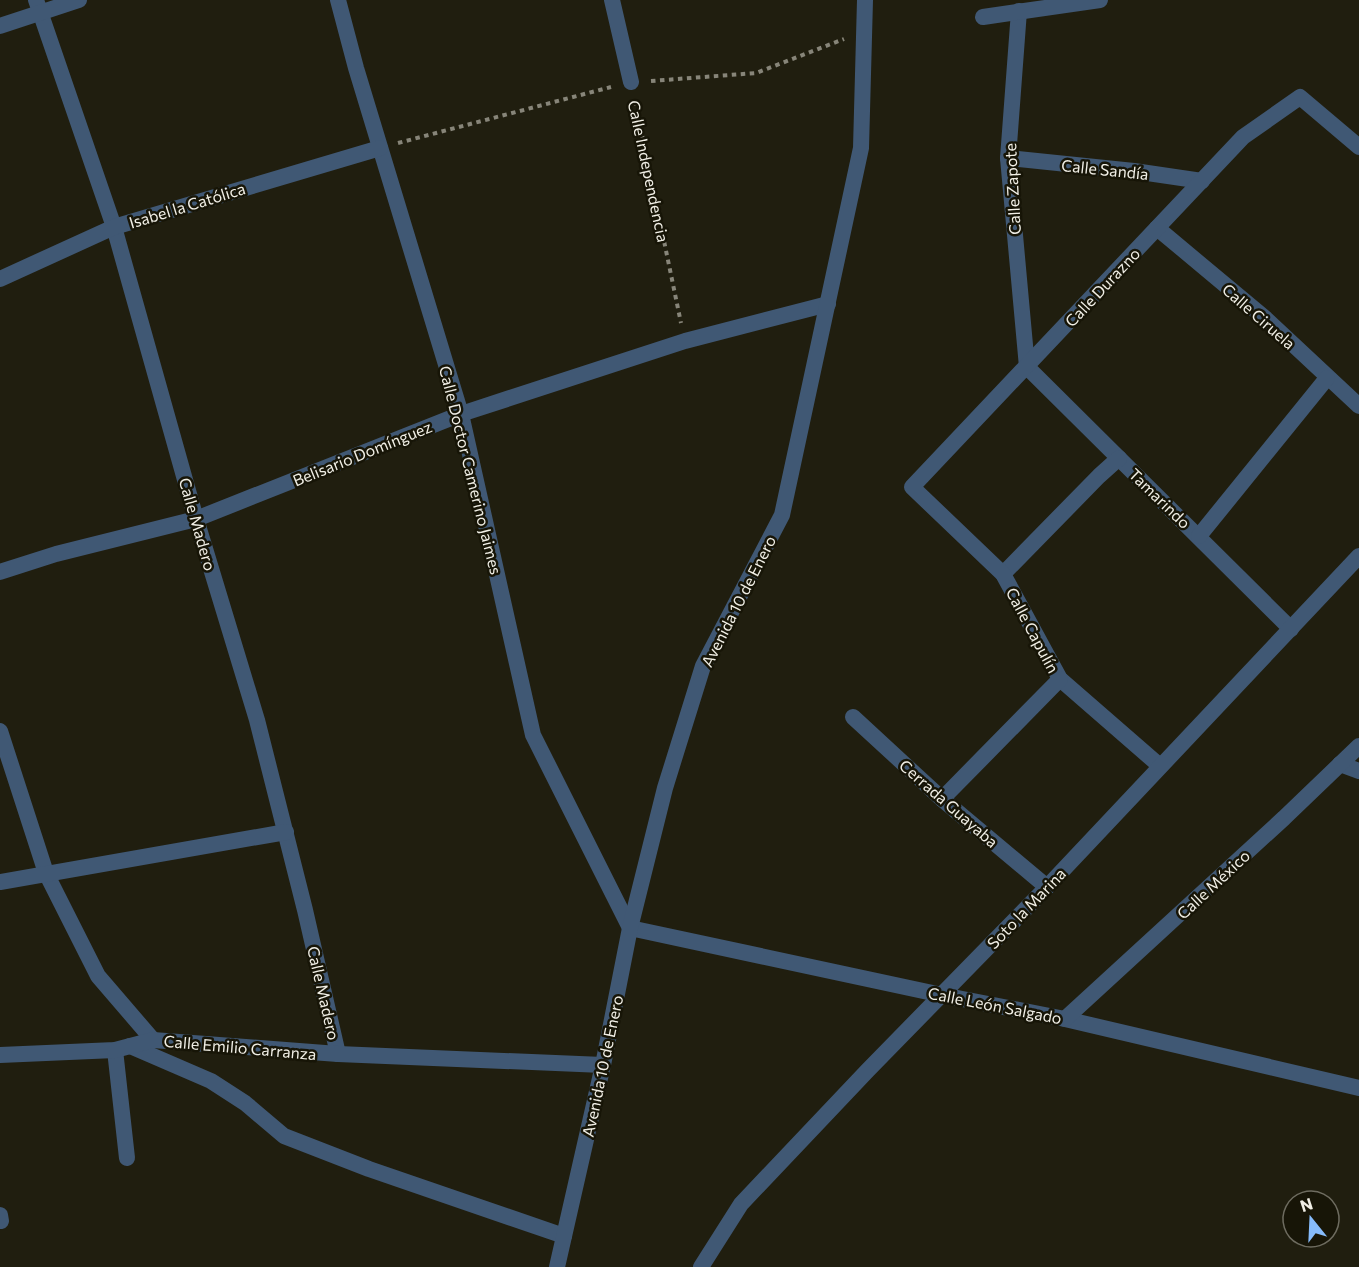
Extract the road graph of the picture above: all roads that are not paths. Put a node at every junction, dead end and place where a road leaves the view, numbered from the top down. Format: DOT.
graph roads {
  1 [pos="79,0"];
  2 [pos="338,0"];
  3 [pos="612,0"];
  4 [pos="865,0"];
  5 [pos="1100,0"];
  6 [pos="38,6"];
  7 [pos="1019,11"];
  8 [pos="983,17"];
  9 [pos="0,26"];
  10 [pos="631,82"];
  11 [pos="1359,147"];
  12 [pos="380,148"];
  13 [pos="1008,158"];
  14 [pos="1202,181"];
  15 [pos="114,227"];
  16 [pos="1156,228"];
  17 [pos="0,279"];
  18 [pos="828,304"];
  19 [pos="1027,367"];
  20 [pos="1327,378"];
  21 [pos="1359,406"];
  22 [pos="461,414"];
  23 [pos="1119,458"];
  24 [pos="912,487"];
  25 [pos="196,519"];
  26 [pos="1199,536"];
  27 [pos="1359,556"];
  28 [pos="0,572"];
  29 [pos="1004,574"];
  30 [pos="1291,629"];
  31 [pos="1060,680"];
  32 [pos="853,717"];
  33 [pos="0,731"];
  34 [pos="1359,747"];
  35 [pos="1340,764"];
  36 [pos="1160,766"];
  37 [pos="1359,771"];
  38 [pos="942,799"];
  39 [pos="286,832"];
  40 [pos="46,873"];
  41 [pos="0,882"];
  42 [pos="1047,887"];
  43 [pos="630,928"];
  44 [pos="942,995"];
  45 [pos="1065,1019"];
  46 [pos="153,1040"];
  47 [pos="122,1048"];
  48 [pos="338,1054"];
  49 [pos="0,1055"];
  50 [pos="603,1065"];
  51 [pos="1359,1088"];
  52 [pos="127,1158"];
  53 [pos="0,1215"];
  54 [pos="1,1221"];
  55 [pos="564,1236"];
  56 [pos="557,1267"];
  57 [pos="702,1267"];
  1 -- 6 [label="street"];
  2 -- 12 [label="street, Calle Doctor Camerino Jaimes"];
  3 -- 10 [label="street, Calle Independencia"];
  4 -- 18 [label="street, Avenida 10 de Enero"];
  5 -- 7 [label="street"];
  6 -- 9 [label="street"];
  6 -- 15 [label="street, Calle Madero"];
  7 -- 8 [label="street"];
  7 -- 13 [label="street, Calle Zapote"];
  11 -- 14 [label="street, Calle Durazno"];
  12 -- 15 [label="street, Isabel la Católica"];
  12 -- 22 [label="street, Calle Doctor Camerino Jaimes"];
  13 -- 14 [label="street, Calle Sandía"];
  13 -- 19 [label="street, Calle Zapote"];
  14 -- 16 [label="street, Calle Durazno"];
  15 -- 17 [label="street, Isabel la Católica"];
  15 -- 25 [label="street, Calle Madero"];
  16 -- 19 [label="street, Calle Durazno"];
  16 -- 20 [label="street, Calle Ciruela"];
  18 -- 22 [label="street, Belisario Domínguez"];
  18 -- 43 [label="street, Avenida 10 de Enero"];
  19 -- 23 [label="street, Tamarindo"];
  19 -- 24 [label="street, Calle Durazno"];
  20 -- 21 [label="street, Calle Ciruela"];
  20 -- 26 [label="street"];
  22 -- 25 [label="street, Belisario Domínguez"];
  22 -- 43 [label="street, Calle Doctor Camerino Jaimes"];
  23 -- 26 [label="street, Tamarindo"];
  23 -- 29 [label="street"];
  24 -- 29 [label="street, Calle Capulín"];
  25 -- 28 [label="street, Belisario Domínguez"];
  25 -- 39 [label="street, Calle Madero"];
  26 -- 30 [label="street, Tamarindo"];
  27 -- 30 [label="street, Soto la Marina"];
  29 -- 31 [label="street, Calle Capulín"];
  30 -- 36 [label="street, Soto la Marina"];
  31 -- 36 [label="street, Calle Capulín"];
  31 -- 38 [label="street"];
  32 -- 38 [label="street, Cerrada Guayaba"];
  33 -- 40 [label="street, Calle Emilio Carranza"];
  34 -- 35 [label="street, Calle México"];
  35 -- 37 [label="street"];
  35 -- 45 [label="street, Calle México"];
  36 -- 42 [label="street, Soto la Marina"];
  38 -- 42 [label="street, Cerrada Guayaba"];
  39 -- 40 [label="street"];
  39 -- 48 [label="street, Calle Madero"];
  40 -- 41 [label="street"];
  40 -- 46 [label="street, Calle Emilio Carranza"];
  42 -- 44 [label="street, Soto la Marina"];
  43 -- 44 [label="street, Calle León Salgado"];
  43 -- 50 [label="street, Avenida 10 de Enero"];
  44 -- 45 [label="street, Calle León Salgado"];
  44 -- 57 [label="street, Soto la Marina"];
  45 -- 51 [label="street, Calle León Salgado"];
  46 -- 47 [label="street"];
  46 -- 48 [label="street, Calle Emilio Carranza"];
  47 -- 49 [label="street"];
  47 -- 52 [label="street"];
  47 -- 55 [label="street"];
  48 -- 50 [label="street, Calle Emilio Carranza"];
  50 -- 55 [label="street, Avenida 10 de Enero"];
  53 -- 54 [label="street"];
  55 -- 56 [label="street, Avenida 10 de Enero"];
}
